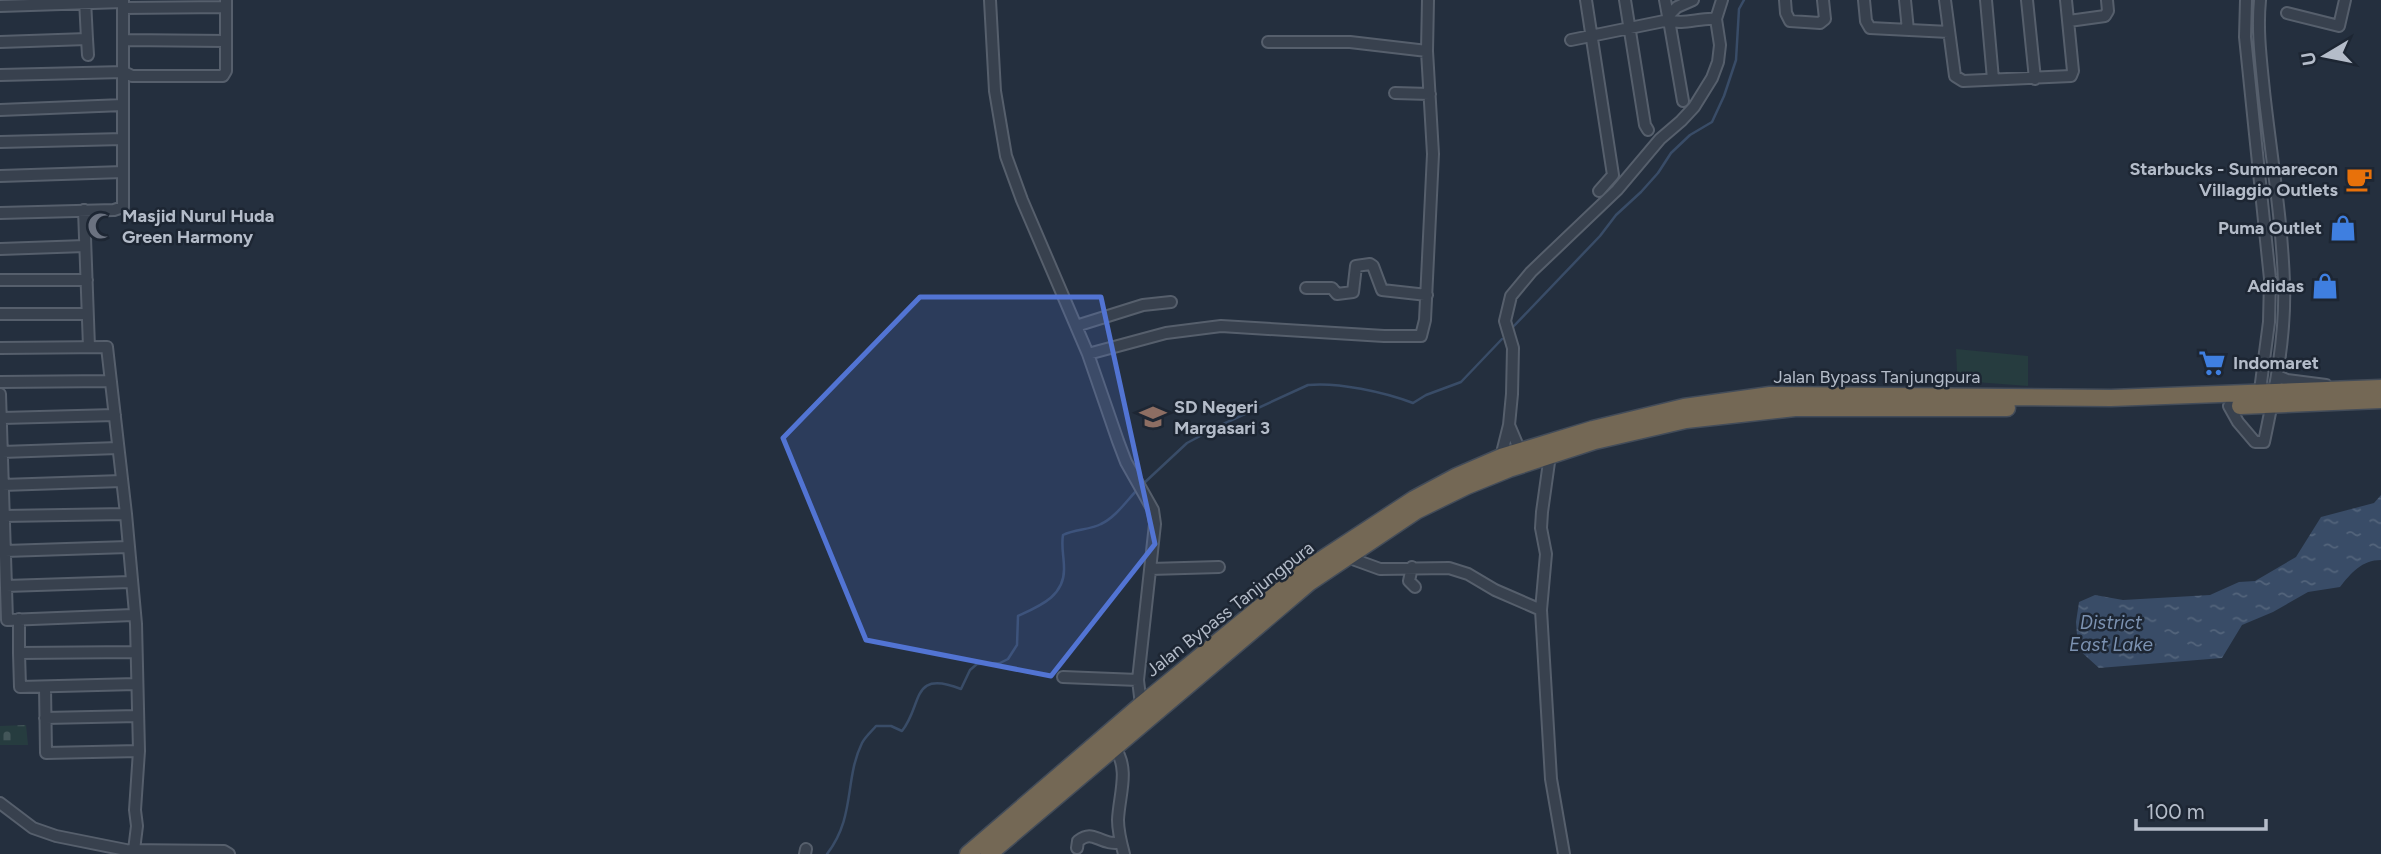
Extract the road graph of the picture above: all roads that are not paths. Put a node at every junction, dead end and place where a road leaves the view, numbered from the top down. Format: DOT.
graph roads {
  1 [pos="990,0"];
  2 [pos="1428,0"];
  3 [pos="1586,0"];
  4 [pos="1625,0"];
  5 [pos="1665,0"];
  6 [pos="1693,0"];
  7 [pos="1722,0"];
  8 [pos="1785,0"];
  9 [pos="1823,0"];
  10 [pos="1864,0"];
  11 [pos="1905,0"];
  12 [pos="1945,0"];
  13 [pos="1986,0"];
  14 [pos="2027,0"];
  15 [pos="2066,0"];
  16 [pos="2107,0"];
  17 [pos="2246,0"];
  18 [pos="2260,0"];
  19 [pos="2345,0"];
  20 [pos="85,2"];
  21 [pos="123,4"];
  22 [pos="226,4"];
  23 [pos="0,6"];
  24 [pos="2287,13"];
  25 [pos="1668,18"];
  26 [pos="1716,19"];
  27 [pos="2068,21"];
  28 [pos="1629,28"];
  29 [pos="1908,30"];
  30 [pos="1949,32"];
  31 [pos="1592,36"];
  32 [pos="87,39"];
  33 [pos="124,40"];
  34 [pos="1571,40"];
  35 [pos="226,41"];
  36 [pos="0,42"];
  37 [pos="1268,43"];
  38 [pos="1427,51"];
  39 [pos="88,55"];
  40 [pos="124,72"];
  41 [pos="0,75"];
  42 [pos="1993,79"];
  43 [pos="2035,79"];
  44 [pos="1395,93"];
  45 [pos="1430,94"];
  46 [pos="1683,102"];
  47 [pos="123,105"];
  48 [pos="0,110"];
  49 [pos="2268,126"];
  50 [pos="2255,128"];
  51 [pos="1648,131"];
  52 [pos="123,139"];
  53 [pos="0,142"];
  54 [pos="123,172"];
  55 [pos="0,176"];
  56 [pos="1599,191"];
  57 [pos="84,211"];
  58 [pos="0,213"];
  59 [pos="85,246"];
  60 [pos="0,249"];
  61 [pos="0,280"];
  62 [pos="86,280"];
  63 [pos="1306,288"];
  64 [pos="1427,295"];
  65 [pos="1171,302"];
  66 [pos="86,313"];
  67 [pos="0,314"];
  68 [pos="1076,326"];
  69 [pos="89,347"];
  70 [pos="0,348"];
  71 [pos="1088,354"];
  72 [pos="2278,376"];
  73 [pos="111,381"];
  74 [pos="0,382"];
  75 [pos="2381,388"];
  76 [pos="2343,390"];
  77 [pos="0,394"];
  78 [pos="2263,400"];
  79 [pos="2381,400"];
  80 [pos="2229,406"];
  81 [pos="114,415"];
  82 [pos="2,418"];
  83 [pos="1508,425"];
  84 [pos="118,448"];
  85 [pos="1520,451"];
  86 [pos="2,452"];
  87 [pos="1550,455"];
  88 [pos="1501,457"];
  89 [pos="122,481"];
  90 [pos="2,485"];
  91 [pos="126,514"];
  92 [pos="3,516"];
  93 [pos="128,547"];
  94 [pos="5,551"];
  95 [pos="1348,556"];
  96 [pos="1219,567"];
  97 [pos="1412,567"];
  98 [pos="1150,569"];
  99 [pos="130,582"];
  100 [pos="6,586"];
  101 [pos="1415,587"];
  102 [pos="1541,610"];
  103 [pos="134,615"];
  104 [pos="19,619"];
  105 [pos="136,652"];
  106 [pos="19,653"];
  107 [pos="1063,677"];
  108 [pos="1138,680"];
  109 [pos="136,684"];
  110 [pos="44,687"];
  111 [pos="1141,705"];
  112 [pos="138,716"];
  113 [pos="45,718"];
  114 [pos="1115,748"];
  115 [pos="139,751"];
  116 [pos="0,803"];
  117 [pos="1077,848"];
  118 [pos="1123,848"];
  119 [pos="134,850"];
  120 [pos="229,854"];
  121 [pos="968,854"];
  122 [pos="989,854"];
  123 [pos="1564,854"];
  1 -- 68 [label="street"];
  2 -- 38 [label="street"];
  3 -- 31 [label="street"];
  4 -- 28 [label="street"];
  5 -- 25 [label="street"];
  6 -- 25 [label="street"];
  7 -- 26 [label="street"];
  8 -- 9 [label="street"];
  10 -- 29 [label="street"];
  11 -- 29 [label="street"];
  12 -- 30 [label="street"];
  13 -- 42 [label="street"];
  14 -- 43 [label="street"];
  15 -- 27 [label="street"];
  16 -- 27 [label="street"];
  17 -- 50 [label="street"];
  18 -- 49 [label="street"];
  19 -- 24 [label="street"];
  20 -- 21 [label="street"];
  20 -- 23 [label="street"];
  20 -- 32 [label="street"];
  21 -- 22 [label="street"];
  21 -- 33 [label="street"];
  22 -- 35 [label="street"];
  25 -- 26 [label="street"];
  25 -- 28 [label="street"];
  25 -- 46 [label="street"];
  26 -- 83 [label="street"];
  27 -- 43 [label="street"];
  28 -- 31 [label="street"];
  28 -- 51 [label="street"];
  29 -- 30 [label="street"];
  30 -- 42 [label="street"];
  31 -- 34 [label="street"];
  31 -- 56 [label="street"];
  32 -- 36 [label="street"];
  32 -- 39 [label="street"];
  33 -- 35 [label="street"];
  33 -- 40 [label="street"];
  35 -- 40 [label="street"];
  37 -- 38 [label="street"];
  38 -- 45 [label="street"];
  40 -- 41 [label="street"];
  40 -- 47 [label="street"];
  42 -- 43 [label="street"];
  44 -- 45 [label="street"];
  45 -- 64 [label="street"];
  47 -- 48 [label="street"];
  47 -- 52 [label="street"];
  49 -- 50 [label="street"];
  49 -- 72 [label="street"];
  50 -- 78 [label="street"];
  52 -- 53 [label="street"];
  52 -- 54 [label="street"];
  54 -- 55 [label="street"];
  54 -- 57 [label="street"];
  57 -- 58 [label="street"];
  57 -- 59 [label="street"];
  59 -- 60 [label="street"];
  59 -- 62 [label="street"];
  61 -- 62 [label="street"];
  62 -- 66 [label="street"];
  63 -- 64 [label="street"];
  64 -- 71 [label="street"];
  65 -- 68 [label="street"];
  66 -- 67 [label="street"];
  66 -- 69 [label="street"];
  68 -- 71 [label="street"];
  69 -- 70 [label="street"];
  69 -- 73 [label="street"];
  71 -- 98 [label="street"];
  72 -- 76 [label="street"];
  72 -- 78 [label="street"];
  73 -- 74 [label="street"];
  73 -- 81 [label="street"];
  75 -- 76 [label="highway, Jalan Bypass Tanjungpura"];
  76 -- 78 [label="highway, Jalan Bypass Tanjungpura"];
  77 -- 82 [label="street"];
  78 -- 79 [label="highway, Jalan Bypass Tanjungpura"];
  78 -- 80 [label="highway, Jalan Bypass Tanjungpura"];
  78 -- 80 [label="street"];
  78 -- 85 [label="highway, Jalan Bypass Tanjungpura"];
  80 -- 87 [label="highway, Jalan Bypass Tanjungpura"];
  81 -- 82 [label="street"];
  81 -- 84 [label="street"];
  82 -- 86 [label="street"];
  83 -- 85 [label="street"];
  83 -- 88 [label="street"];
  84 -- 86 [label="street"];
  84 -- 89 [label="street"];
  85 -- 88 [label="highway, Jalan Bypass Tanjungpura"];
  86 -- 90 [label="street"];
  87 -- 95 [label="highway, Jalan Bypass Tanjungpura"];
  87 -- 102 [label="street"];
  88 -- 111 [label="highway, Jalan Bypass Tanjungpura"];
  89 -- 90 [label="street"];
  89 -- 91 [label="street"];
  90 -- 92 [label="street"];
  91 -- 92 [label="street"];
  91 -- 93 [label="street"];
  92 -- 94 [label="street"];
  93 -- 94 [label="street"];
  93 -- 99 [label="street"];
  94 -- 100 [label="street"];
  95 -- 97 [label="street"];
  95 -- 114 [label="highway, Jalan Bypass Tanjungpura"];
  96 -- 98 [label="street"];
  97 -- 101 [label="street"];
  97 -- 102 [label="street"];
  98 -- 108 [label="street"];
  99 -- 100 [label="street"];
  99 -- 103 [label="street"];
  100 -- 104 [label="street"];
  102 -- 123 [label="street"];
  103 -- 104 [label="street"];
  103 -- 105 [label="street"];
  104 -- 106 [label="street"];
  105 -- 106 [label="street"];
  105 -- 109 [label="street"];
  106 -- 110 [label="street"];
  107 -- 108 [label="street"];
  108 -- 111 [label="street"];
  109 -- 110 [label="street"];
  109 -- 112 [label="street"];
  110 -- 113 [label="street"];
  111 -- 121 [label="highway, Jalan Bypass Tanjungpura"];
  112 -- 113 [label="street"];
  112 -- 115 [label="street"];
  113 -- 115 [label="street"];
  114 -- 118 [label="street"];
  114 -- 122 [label="highway, Jalan Bypass Tanjungpura"];
  115 -- 119 [label="street"];
  116 -- 119 [label="street"];
  117 -- 118 [label="street"];
  119 -- 120 [label="street"];
}
